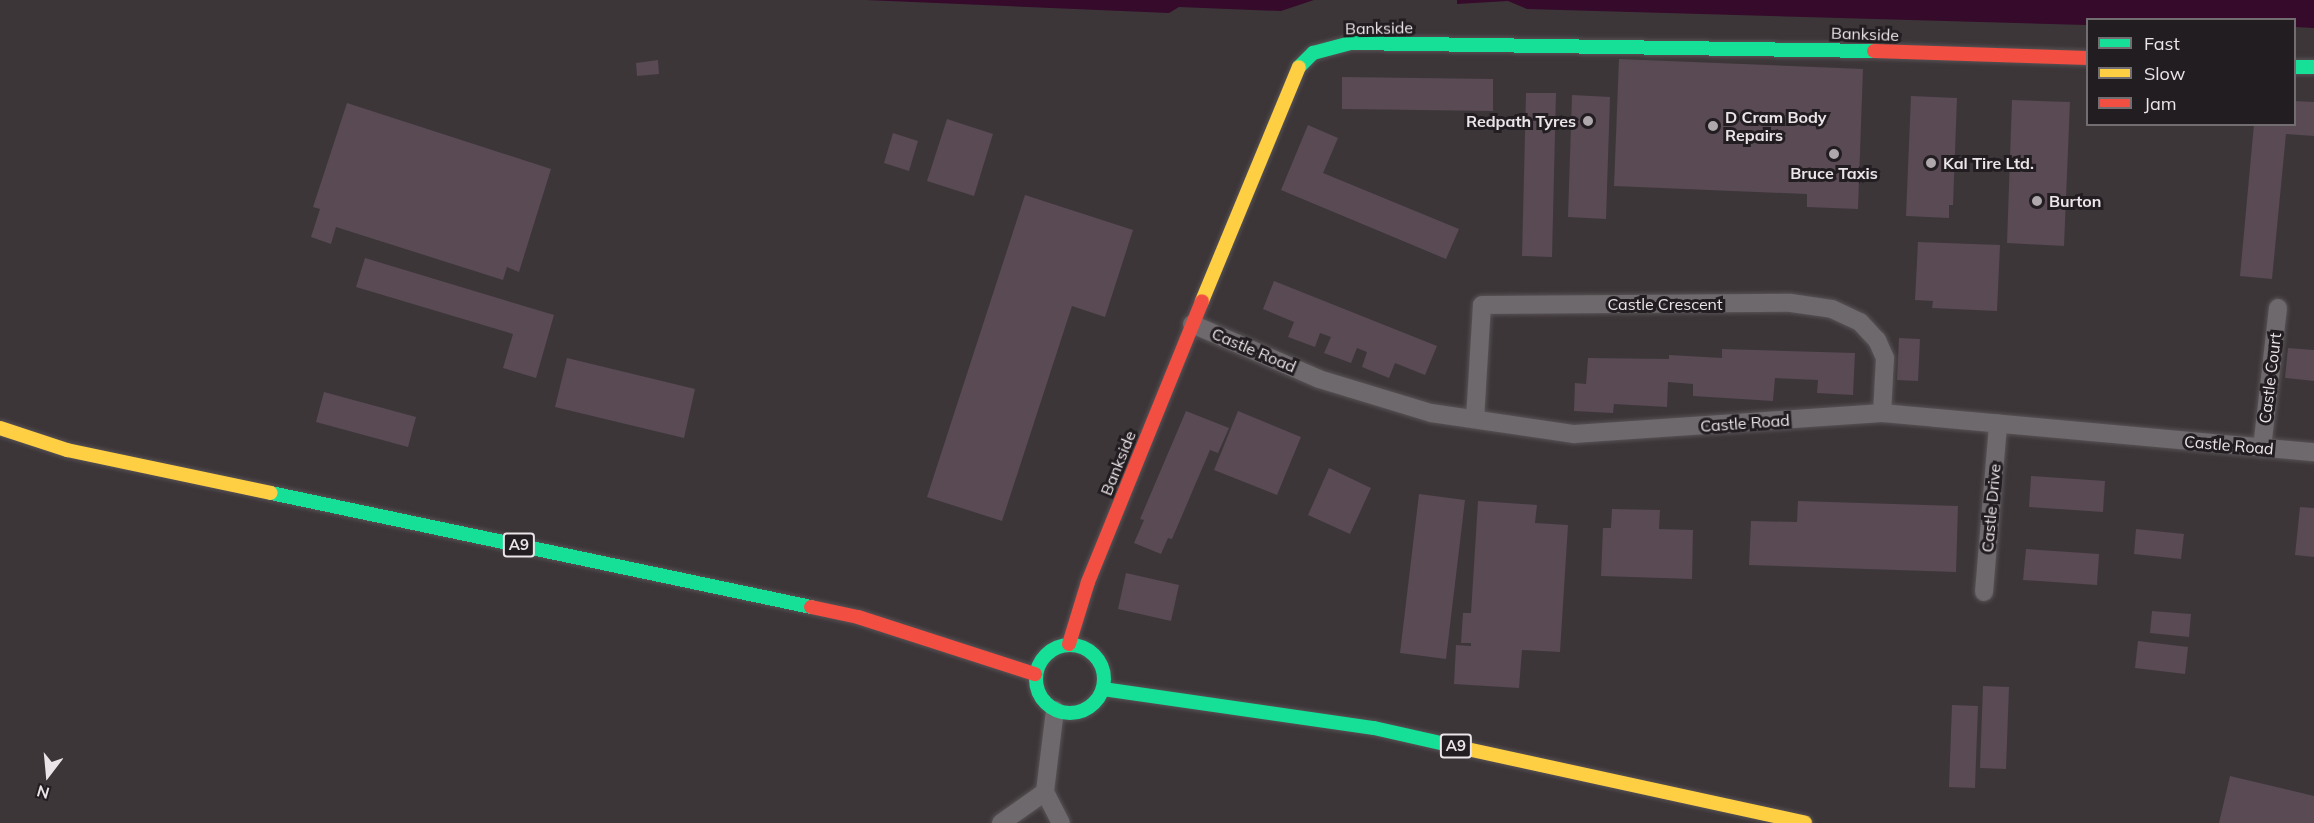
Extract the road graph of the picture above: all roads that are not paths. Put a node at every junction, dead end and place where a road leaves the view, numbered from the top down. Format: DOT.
graph roads {
  1 [pos="2086,58"];
  2 [pos="2296,67"];
  3 [pos="2314,67"];
  4 [pos="2278,308"];
  5 [pos="1192,324"];
  6 [pos="1882,413"];
  7 [pos="1475,419"];
  8 [pos="1998,424"];
  9 [pos="0,428"];
  10 [pos="2262,448"];
  11 [pos="2314,452"];
  12 [pos="1984,592"];
  13 [pos="1069,644"];
  14 [pos="1035,674"];
  15 [pos="1103,689"];
  16 [pos="1054,710"];
  17 [pos="1045,792"];
  18 [pos="1001,823"];
  19 [pos="1061,823"];
  20 [pos="1805,823"];
  1 -- 5 [label="main road, Bankside"];
  2 -- 3 [label="main road"];
  4 -- 10 [label="street, Castle Court"];
  5 -- 7 [label="street, Castle Road"];
  5 -- 13 [label="main road, Bankside"];
  6 -- 7 [label="street, Castle Road"];
  6 -- 7 [label="street, Castle Crescent"];
  6 -- 8 [label="street, Castle Road"];
  8 -- 10 [label="street, Castle Road"];
  8 -- 12 [label="street, Castle Drive"];
  9 -- 14 [label="main road, A9"];
  10 -- 11 [label="street, Castle Road"];
  13 -- 14 [label="main road"];
  13 -- 15 [label="main road"];
  14 -- 16 [label="main road"];
  15 -- 16 [label="main road"];
  15 -- 20 [label="main road, A9"];
  16 -- 17 [label="street"];
  17 -- 18 [label="street"];
  17 -- 19 [label="street"];
}
